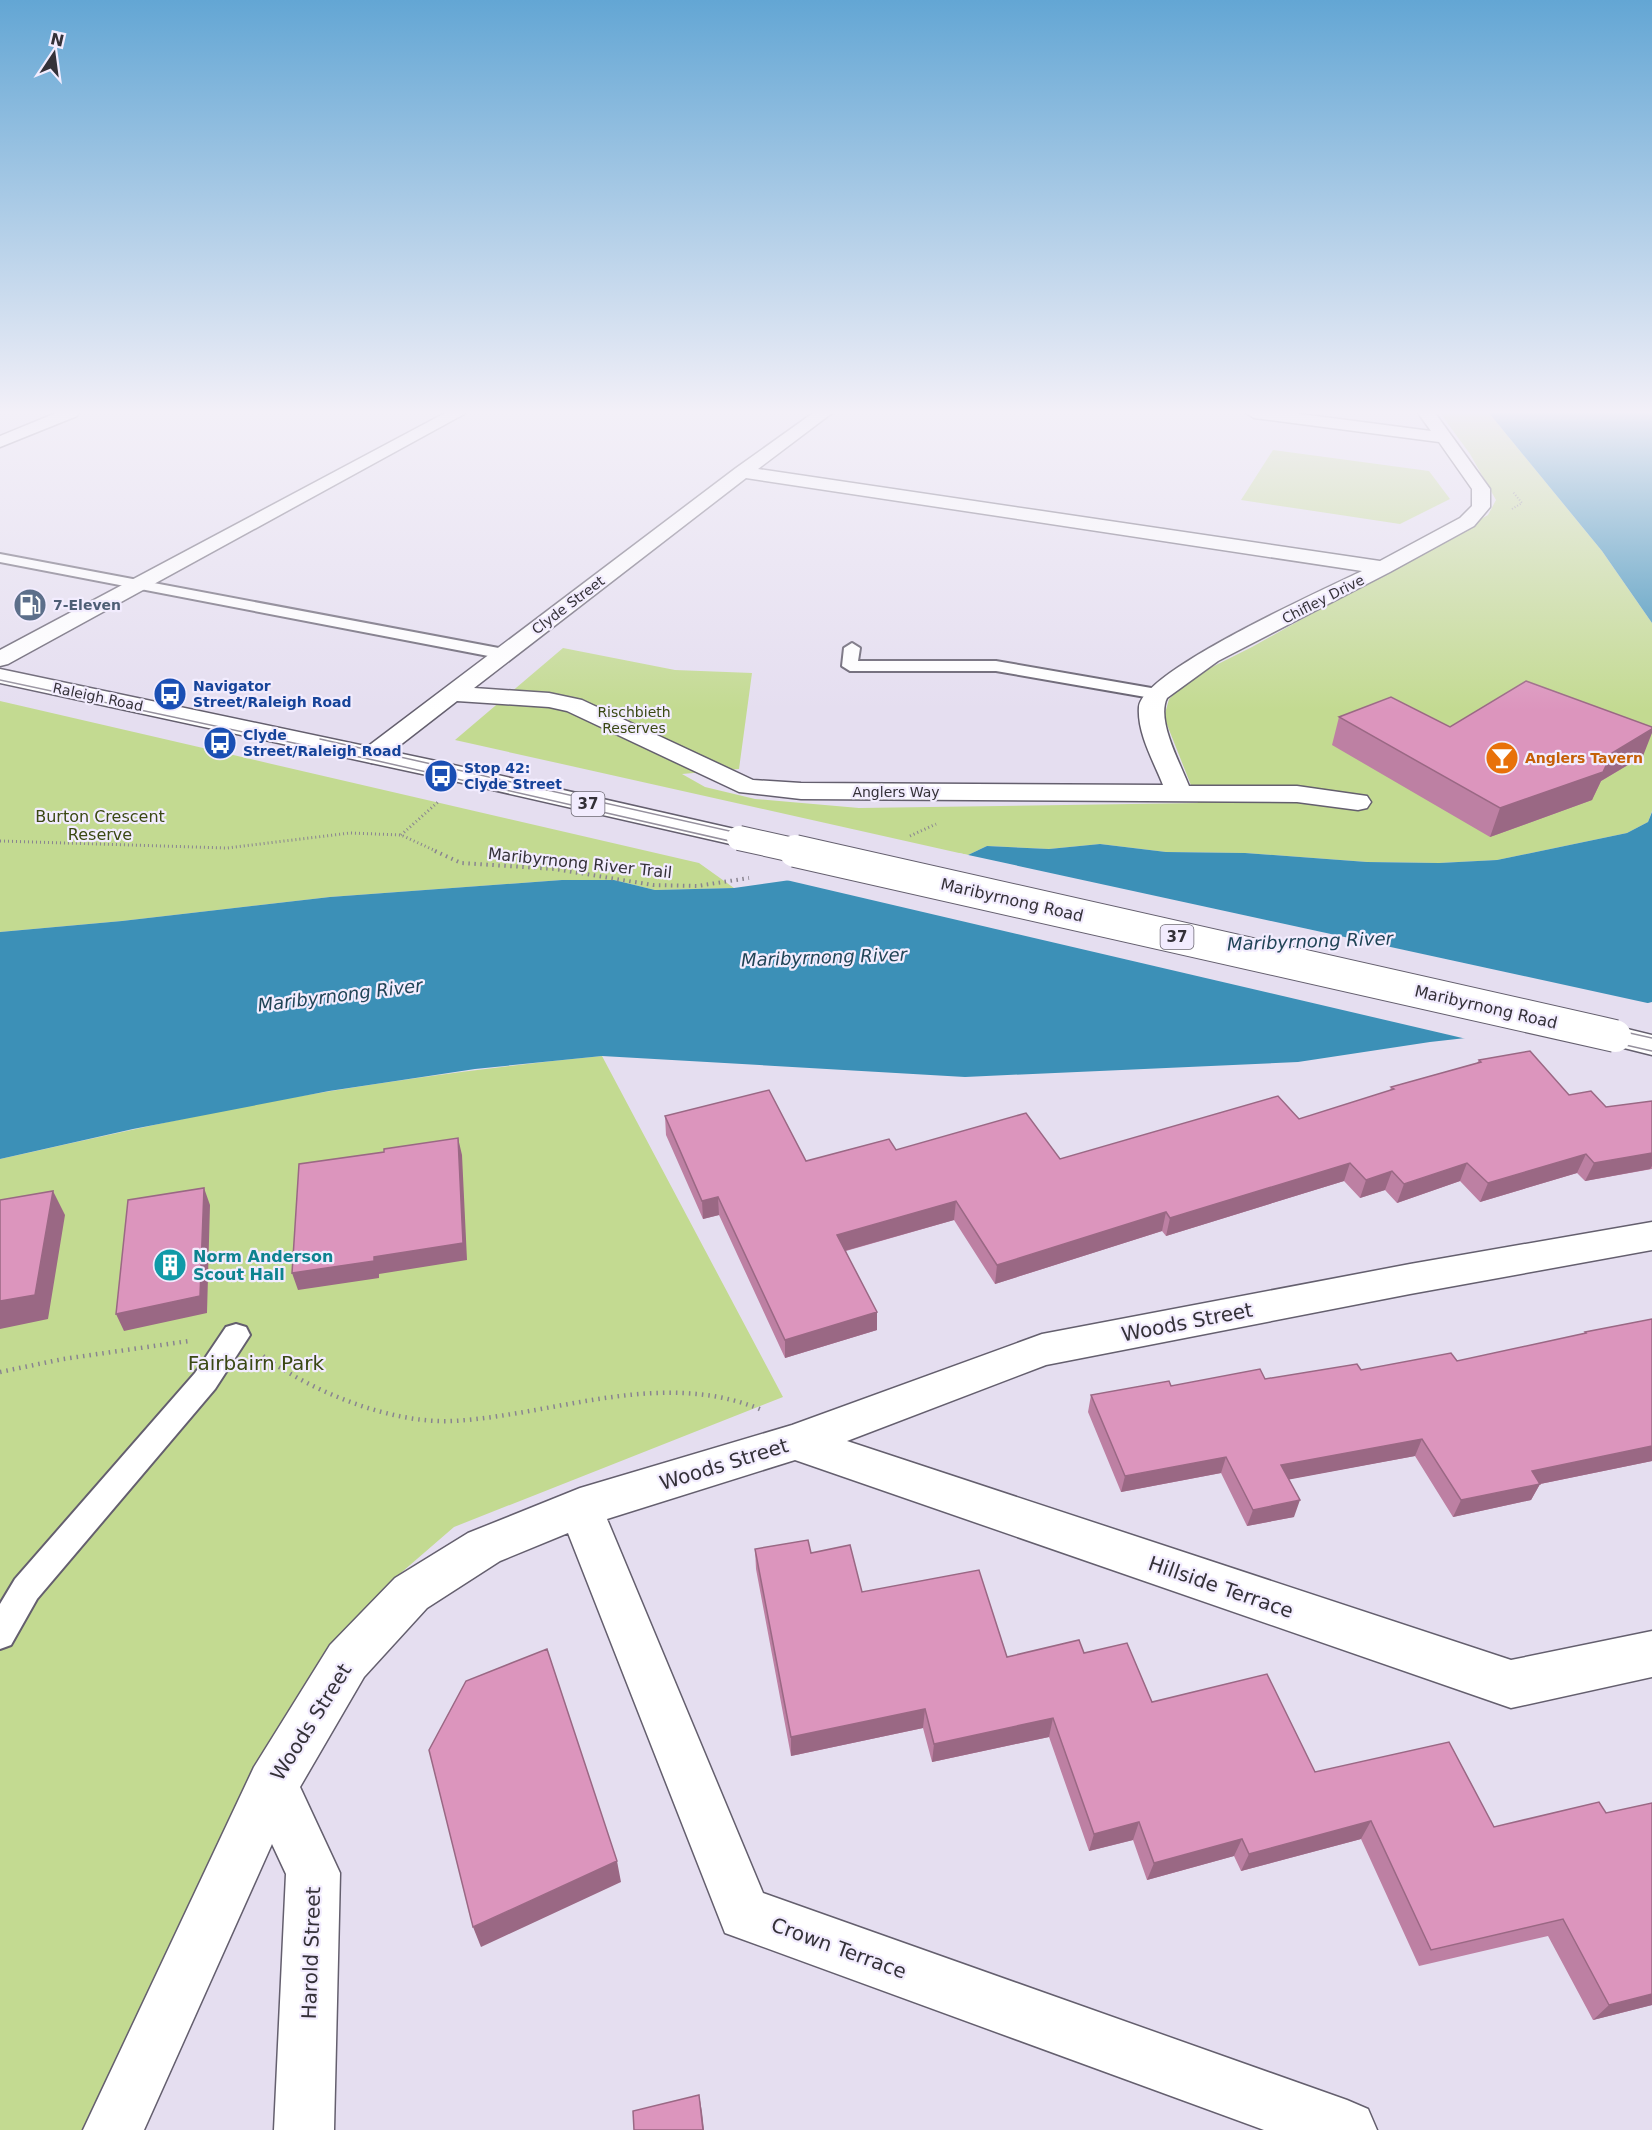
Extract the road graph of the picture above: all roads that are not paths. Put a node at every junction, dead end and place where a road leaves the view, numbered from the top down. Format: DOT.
graph roads {
  1 [pos="273,512"];
  2 [pos="689,512"];
  3 [pos="1012,512"];
  4 [pos="1475,512"];
  5 [pos="0,558"];
  6 [pos="1383,568"];
  7 [pos="139,584"];
  8 [pos="852,648"];
  9 [pos="504,654"];
  10 [pos="0,658"];
  11 [pos="0,676"];
  12 [pos="453,694"];
  13 [pos="1157,694"];
  14 [pos="372,755"];
  15 [pos="1179,792"];
  16 [pos="1358,802"];
  17 [pos="1652,1045"];
  18 [pos="1652,1236"];
  19 [pos="236,1335"];
  20 [pos="795,1442"];
  21 [pos="580,1508"];
  22 [pos="0,1634"];
  23 [pos="1652,1654"];
  24 [pos="272,1785"];
  25 [pos="113,2130"];
  26 [pos="304,2130"];
  27 [pos="1347,2130"];
  1 -- 7 [label="street"];
  2 -- 9 [label="street, Clyde Street"];
  3 -- 6 [label="street"];
  4 -- 6 [label="street, Chifley Drive"];
  5 -- 7 [label="lane"];
  6 -- 13 [label="street, Chifley Drive"];
  7 -- 9 [label="lane"];
  7 -- 10 [label="street"];
  8 -- 13 [label="lane"];
  9 -- 12 [label="street, Clyde Street"];
  11 -- 14 [label="street, Raleigh Road / 37"];
  12 -- 14 [label="street, Clyde Street"];
  12 -- 15 [label="street, Anglers Way"];
  13 -- 15 [label="street"];
  14 -- 17 [label="street, Maribyrnong Road / 37, bridge"];
  15 -- 16 [label="street, Anglers Way"];
  18 -- 20 [label="street, Woods Street"];
  19 -- 22 [label="lane"];
  20 -- 21 [label="street, Woods Street"];
  20 -- 23 [label="street, Hillside Terrace"];
  21 -- 24 [label="street, Woods Street"];
  21 -- 27 [label="street, Crown Terrace"];
  24 -- 25 [label="street, Woods Street"];
  24 -- 26 [label="street, Harold Street"];
}
